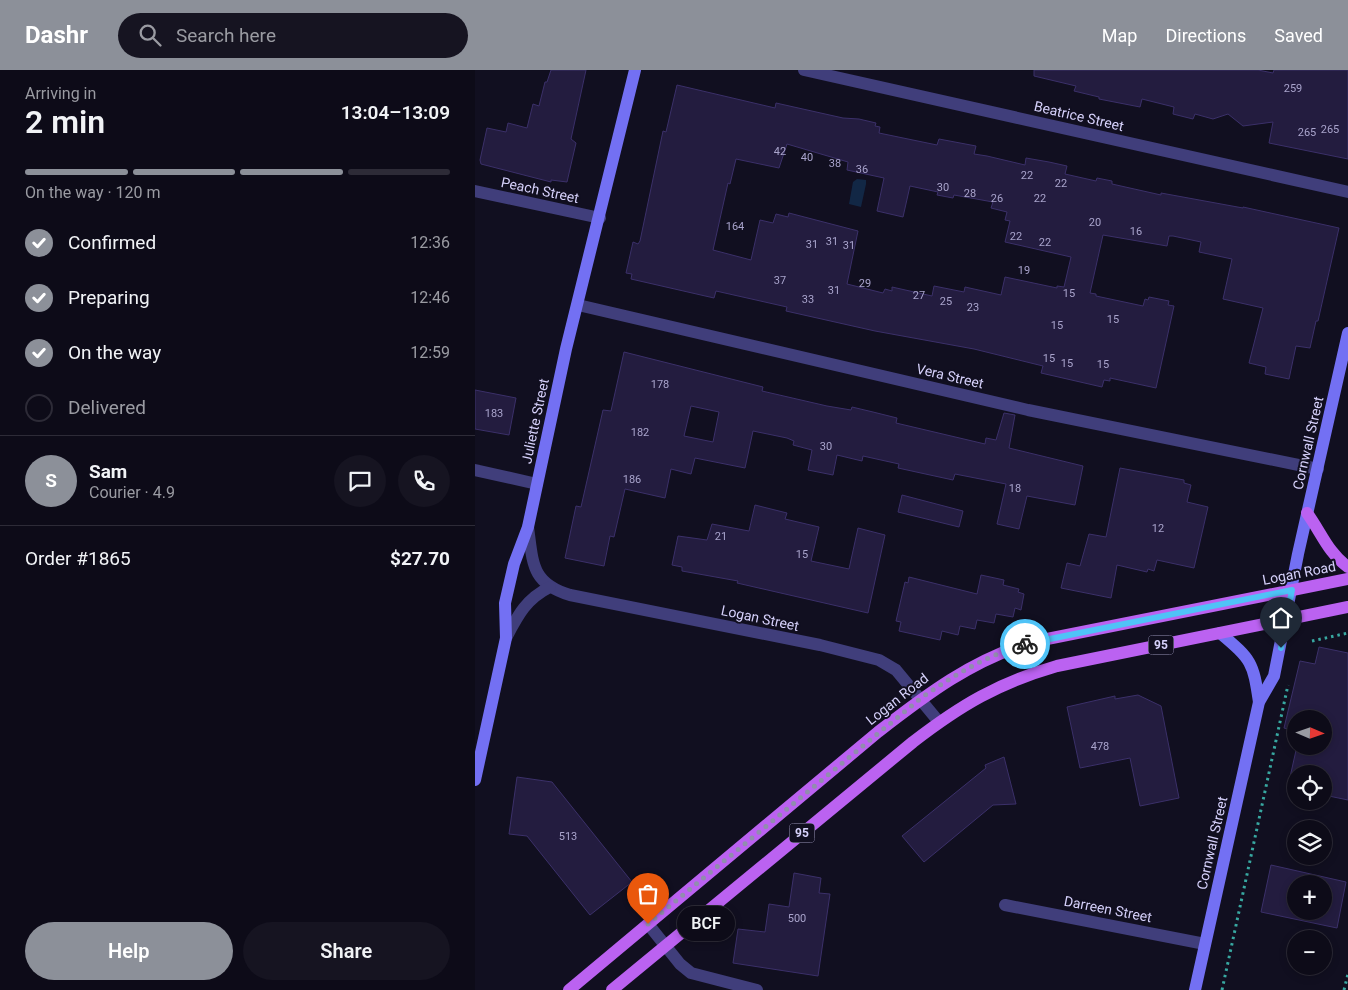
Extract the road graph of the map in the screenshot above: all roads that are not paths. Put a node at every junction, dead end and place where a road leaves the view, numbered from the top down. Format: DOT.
graph roads {
  1 [pos="635,70"];
  2 [pos="803,70"];
  3 [pos="475,191"];
  4 [pos="1348,192"];
  5 [pos="600,218"];
  6 [pos="578,305"];
  7 [pos="1348,333"];
  8 [pos="1318,469"];
  9 [pos="475,470"];
  10 [pos="537,484"];
  11 [pos="1307,513"];
  12 [pos="528,527"];
  13 [pos="1348,567"];
  14 [pos="1348,579"];
  15 [pos="550,587"];
  16 [pos="1292,590"];
  17 [pos="1348,607"];
  18 [pos="1286,620"];
  19 [pos="1221,633"];
  20 [pos="506,638"];
  21 [pos="921,698"];
  22 [pos="1259,702"];
  23 [pos="939,722"];
  24 [pos="478,752"];
  25 [pos="475,780"];
  26 [pos="1005,905"];
  27 [pos="648,924"];
  28 [pos="1205,944"];
  29 [pos="666,946"];
  30 [pos="569,990"];
  31 [pos="612,990"];
  32 [pos="757,990"];
  33 [pos="1195,990"];
  1 -- 5 [label="main road, Juliette Street"];
  2 -- 4 [label="street, Beatrice Street"];
  3 -- 5 [label="street, Peach Street"];
  5 -- 6 [label="main road, Juliette Street"];
  6 -- 8 [label="street, Vera Street"];
  6 -- 10 [label="main road, Juliette Street"];
  7 -- 8 [label="main road, Cornwall Street"];
  8 -- 11 [label="main road, Cornwall Street"];
  9 -- 10 [label="street"];
  10 -- 12 [label="main road, Juliette Street"];
  11 -- 13 [label="main road"];
  11 -- 16 [label="main road, Cornwall Street"];
  12 -- 15 [label="street"];
  12 -- 20 [label="main road, Juliette Street"];
  14 -- 16 [label="main road, Logan Road / 95"];
  15 -- 20 [label="street"];
  15 -- 21 [label="street, Logan Street"];
  16 -- 18 [label="main road, Cornwall Street"];
  16 -- 21 [label="main road, Logan Road / 95"];
  17 -- 18 [label="main road, 95"];
  18 -- 19 [label="main road, 95"];
  18 -- 22 [label="main road, Cornwall Street"];
  19 -- 22 [label="main road"];
  19 -- 23 [label="main road, 95"];
  20 -- 24 [label="main road, Juliette Street"];
  21 -- 23 [label="street, Logan Street"];
  21 -- 27 [label="main road, Logan Road / 95"];
  22 -- 28 [label="main road, Cornwall Street"];
  23 -- 29 [label="main road, 95"];
  24 -- 25 [label="main road, Juliette Street"];
  26 -- 28 [label="street, Darreen Street"];
  27 -- 29 [label="street"];
  27 -- 30 [label="main road, Logan Road / 95"];
  28 -- 33 [label="main road, Cornwall Street"];
  29 -- 31 [label="main road, 95"];
  29 -- 32 [label="street"];
}
